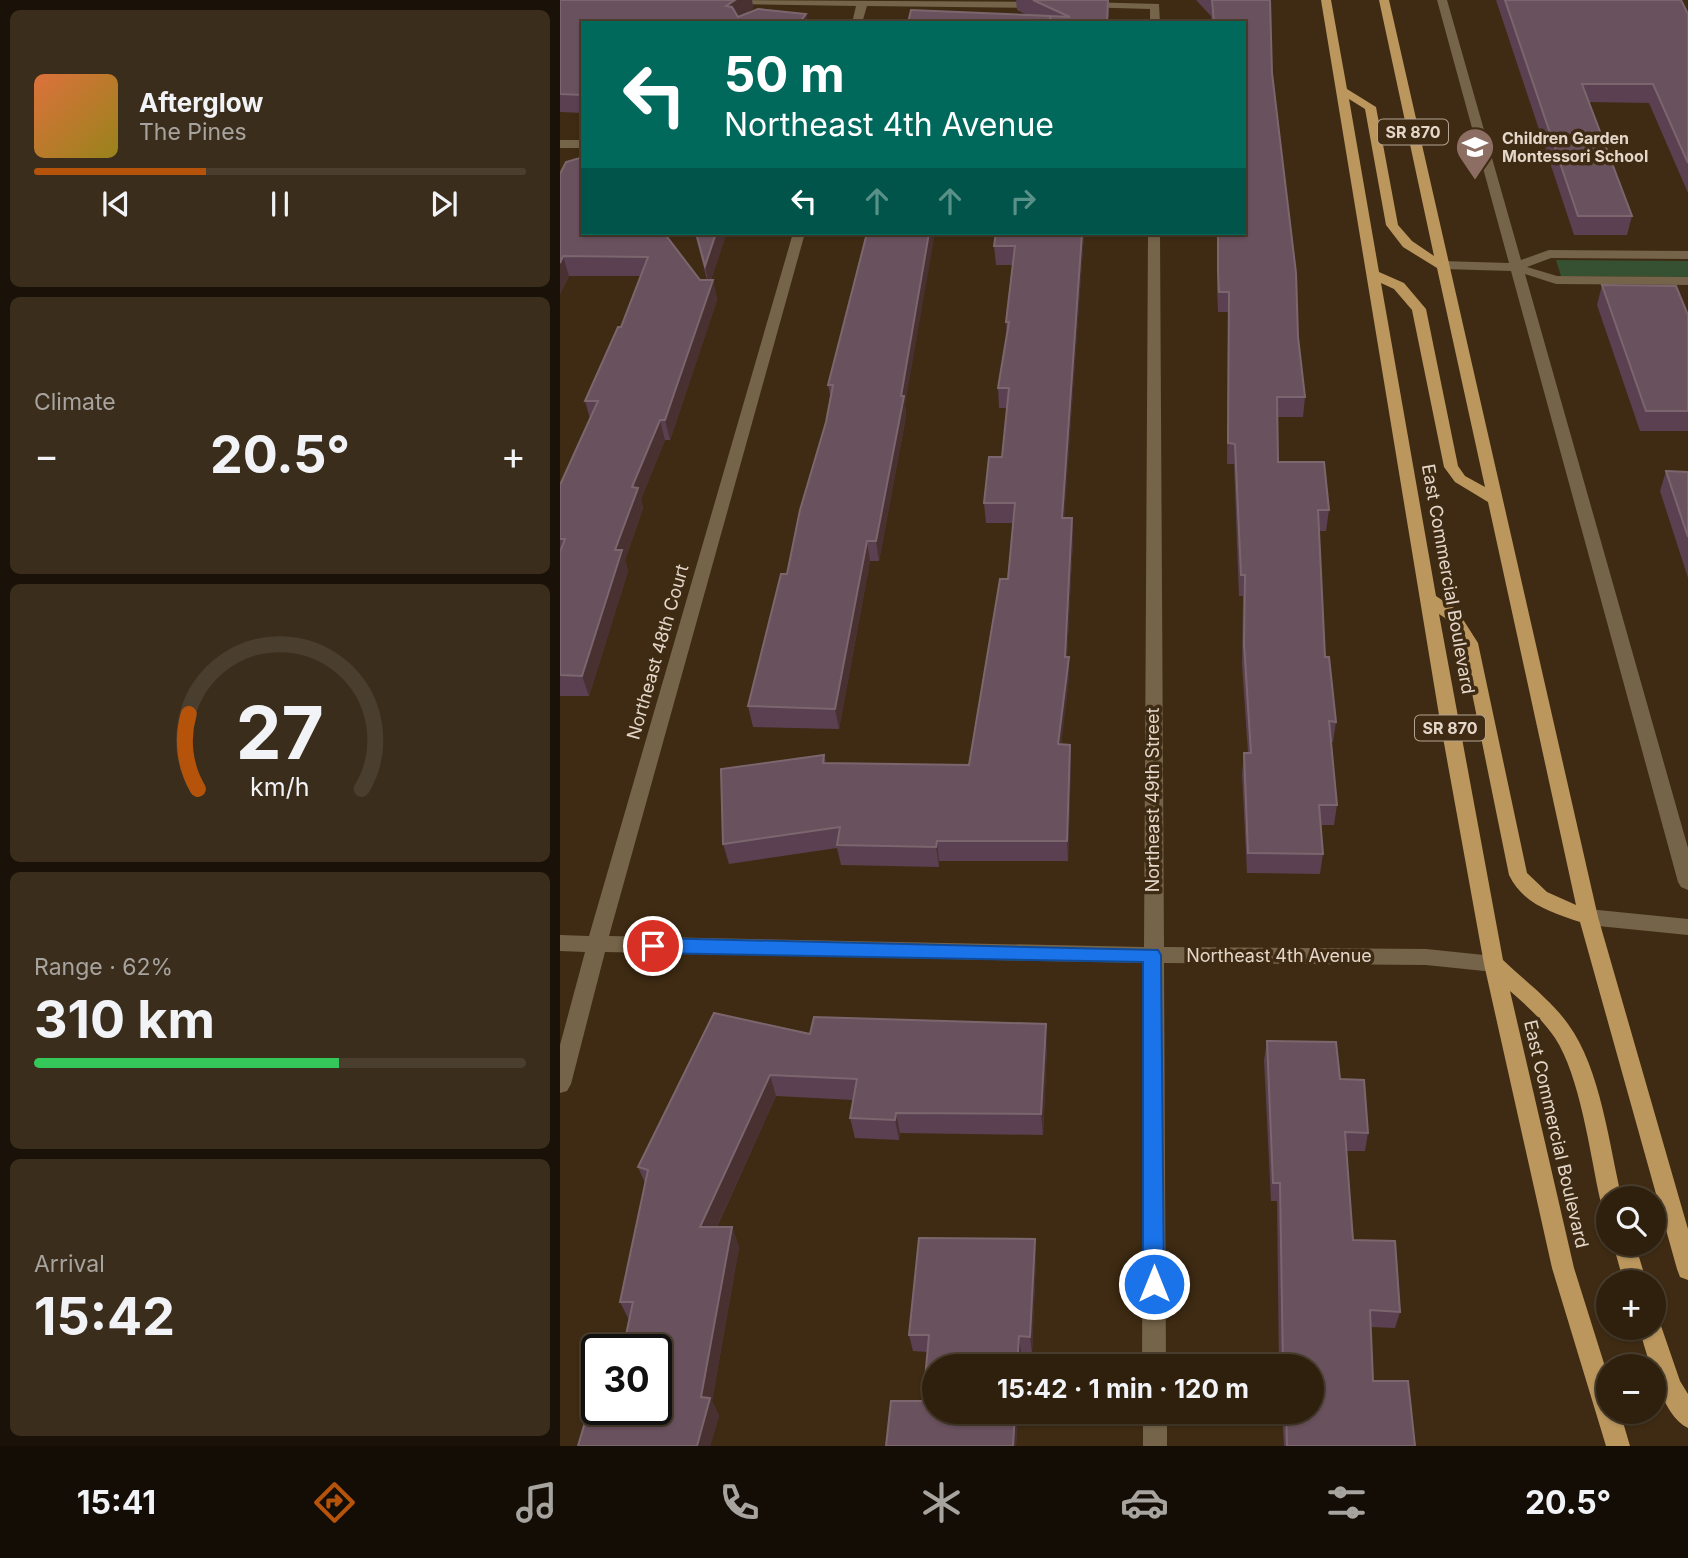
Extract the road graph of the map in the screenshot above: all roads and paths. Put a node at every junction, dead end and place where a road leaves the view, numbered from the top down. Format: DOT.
graph roads {
  1 [pos="1326,0"];
  2 [pos="1384,0"];
  3 [pos="1442,0"];
  4 [pos="725,1"];
  5 [pos="863,1"];
  6 [pos="1057,5"];
  7 [pos="1071,5"];
  8 [pos="858,21"];
  9 [pos="1155,21"];
  10 [pos="1341,90"];
  11 [pos="560,144"];
  12 [pos="581,144"];
  13 [pos="798,235"];
  14 [pos="1154,235"];
  15 [pos="1688,255"];
  16 [pos="1442,265"];
  17 [pos="1515,267"];
  18 [pos="1374,275"];
  19 [pos="1688,281"];
  20 [pos="1494,499"];
  21 [pos="1428,599"];
  22 [pos="1688,882"];
  23 [pos="1588,917"];
  24 [pos="1688,927"];
  25 [pos="560,943"];
  26 [pos="597,944"];
  27 [pos="1152,955"];
  28 [pos="1493,964"];
  29 [pos="560,1084"];
  30 [pos="1608,1186"];
  31 [pos="1688,1269"];
  32 [pos="1655,1340"];
  33 [pos="1154,1354"];
  34 [pos="1688,1416"];
  35 [pos="1155,1424"];
  36 [pos="1155,1446"];
  37 [pos="1618,1446"];
  1 -- 10 [label="main road, East Commercial Boulevard / SR 870"];
  2 -- 16 [label="main road, SR 870"];
  3 -- 17 [label="street"];
  4 -- 5 [label="street"];
  5 -- 6 [label="street"];
  5 -- 8 [label="street"];
  7 -- 9 [label="street"];
  10 -- 16 [label="main road"];
  10 -- 18 [label="main road, East Commercial Boulevard / SR 870"];
  11 -- 12 [label="street"];
  13 -- 26 [label="street, Northeast 48th Court"];
  14 -- 27 [label="street, Northeast 49th Street"];
  15 -- 17 [label="street"];
  16 -- 17 [label="street"];
  16 -- 20 [label="main road, SR 870"];
  17 -- 19 [label="street"];
  17 -- 22 [label="street"];
  18 -- 20 [label="main road"];
  18 -- 21 [label="main road, East Commercial Boulevard / SR 870"];
  20 -- 23 [label="main road, SR 870"];
  21 -- 23 [label="main road"];
  21 -- 28 [label="main road, East Commercial Boulevard / SR 870"];
  23 -- 24 [label="street"];
  23 -- 31 [label="main road, SR 870"];
  25 -- 26 [label="street, Northeast 4th Avenue"];
  26 -- 27 [label="street, Northeast 4th Avenue"];
  26 -- 29 [label="street, Northeast 48th Court"];
  27 -- 28 [label="street, Northeast 4th Avenue"];
  27 -- 33 [label="street, Northeast 49th Street"];
  28 -- 30 [label="main road"];
  28 -- 37 [label="main road, East Commercial Boulevard / SR 870"];
  32 -- 34 [label="main road"];
  35 -- 36 [label="street"];
}
